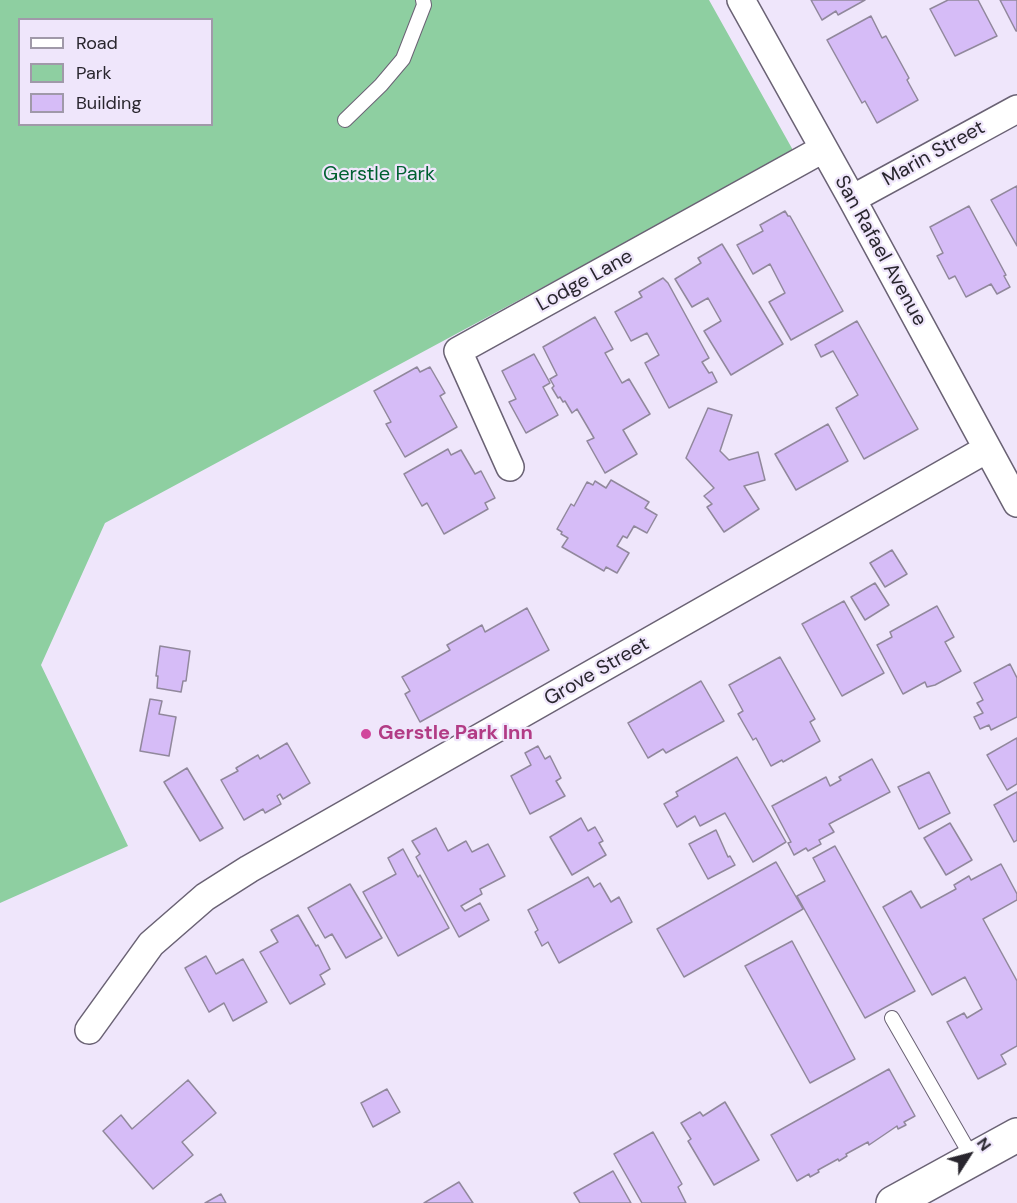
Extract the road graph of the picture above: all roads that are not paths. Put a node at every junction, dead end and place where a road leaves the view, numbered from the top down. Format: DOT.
graph roads {
  1 [pos="423,0"];
  2 [pos="741,0"];
  3 [pos="1017,109"];
  4 [pos="345,120"];
  5 [pos="823,149"];
  6 [pos="852,198"];
  7 [pos="987,449"];
  8 [pos="510,467"];
  9 [pos="1017,503"];
  10 [pos="892,1018"];
  11 [pos="89,1030"];
  12 [pos="1017,1135"];
  13 [pos="973,1159"];
  14 [pos="893,1203"];
  1 -- 4 [label="lane"];
  2 -- 5 [label="street, San Rafael Avenue"];
  3 -- 6 [label="street, Marin Street"];
  5 -- 6 [label="street, San Rafael Avenue"];
  5 -- 8 [label="street, Lodge Lane"];
  6 -- 7 [label="street, San Rafael Avenue"];
  7 -- 9 [label="street, San Rafael Avenue"];
  7 -- 11 [label="street, Grove Street"];
  10 -- 13 [label="lane"];
  12 -- 13 [label="street"];
  13 -- 14 [label="street"];
}
